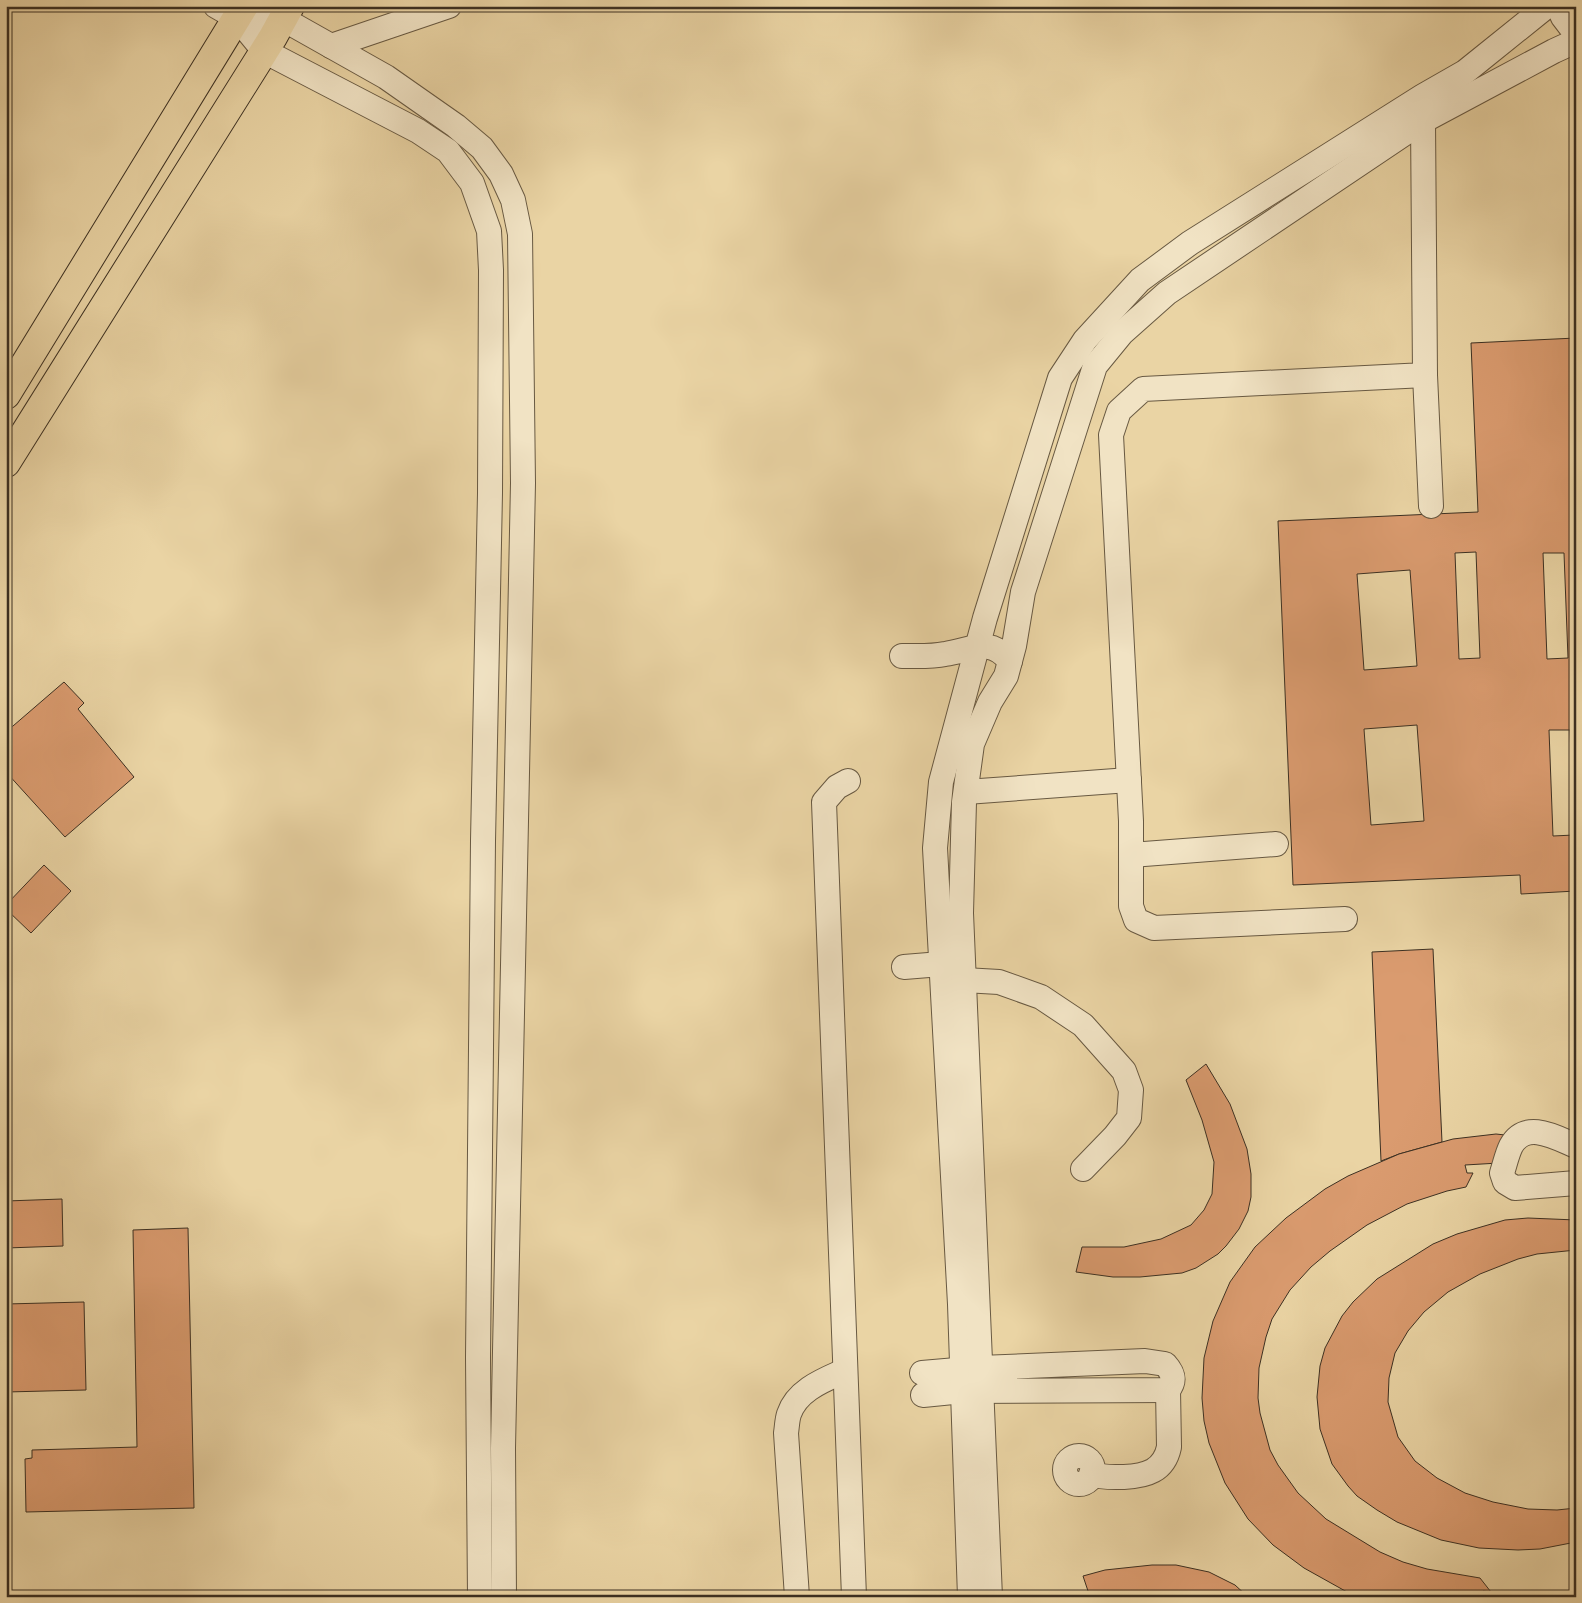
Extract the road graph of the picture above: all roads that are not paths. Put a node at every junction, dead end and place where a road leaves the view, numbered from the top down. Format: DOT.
graph roads {
  1 [pos="449,6"];
  2 [pos="1547,6"];
  3 [pos="1558,6"];
  4 [pos="232,10"];
  5 [pos="287,12"];
  6 [pos="1576,34"];
  7 [pos="1576,40"];
  8 [pos="331,46"];
  9 [pos="264,51"];
  10 [pos="1423,122"];
  11 [pos="1425,375"];
  12 [pos="6,395"];
  13 [pos="6,463"];
  14 [pos="1431,506"];
  15 [pos="977,646"];
  16 [pos="945,655"];
  17 [pos="902,656"];
  18 [pos="1010,661"];
  19 [pos="969,675"];
  20 [pos="999,687"];
  21 [pos="1129,780"];
  22 [pos="848,781"];
  23 [pos="966,792"];
  24 [pos="1276,844"];
  25 [pos="1131,855"];
  26 [pos="1345,919"];
  27 [pos="941,964"];
  28 [pos="904,967"];
  29 [pos="964,980"];
  30 [pos="1576,1146"];
  31 [pos="1083,1169"];
  32 [pos="1576,1183"];
  33 [pos="844,1371"];
  34 [pos="972,1380"];
  35 [pos="922,1384"];
  36 [pos="1092,1474"];
  37 [pos="480,1597"];
  38 [pos="504,1597"];
  39 [pos="797,1597"];
  40 [pos="854,1597"];
  41 [pos="970,1597"];
  42 [pos="990,1597"];
  1 -- 8 [label="street"];
  2 -- 15 [label="street"];
  3 -- 6 [label="street"];
  4 -- 5 [label="street"];
  4 -- 9 [label="street"];
  4 -- 12 [label="main road"];
  5 -- 8 [label="street"];
  5 -- 9 [label="main road"];
  7 -- 10 [label="street"];
  8 -- 38 [label="street"];
  9 -- 13 [label="main road"];
  9 -- 37 [label="street"];
  10 -- 11 [label="street"];
  10 -- 18 [label="street"];
  11 -- 14 [label="street"];
  11 -- 21 [label="street"];
  15 -- 16 [label="street"];
  15 -- 18 [label="street"];
  15 -- 19 [label="street"];
  16 -- 17 [label="street"];
  16 -- 19 [label="street"];
  18 -- 20 [label="street"];
  19 -- 20 [label="street"];
  19 -- 27 [label="street"];
  20 -- 23 [label="street"];
  21 -- 23 [label="street"];
  21 -- 25 [label="street"];
  22 -- 33 [label="street"];
  23 -- 29 [label="street"];
  24 -- 25 [label="street"];
  25 -- 26 [label="street"];
  27 -- 28 [label="street"];
  27 -- 34 [label="street"];
  29 -- 31 [label="street"];
  29 -- 34 [label="street"];
  30 -- 32 [label="street"];
  33 -- 39 [label="street"];
  33 -- 40 [label="street"];
  34 -- 35 [label="street"];
  34 -- 36 [label="street"];
  34 -- 41 [label="street"];
  34 -- 42 [label="street"];
}
